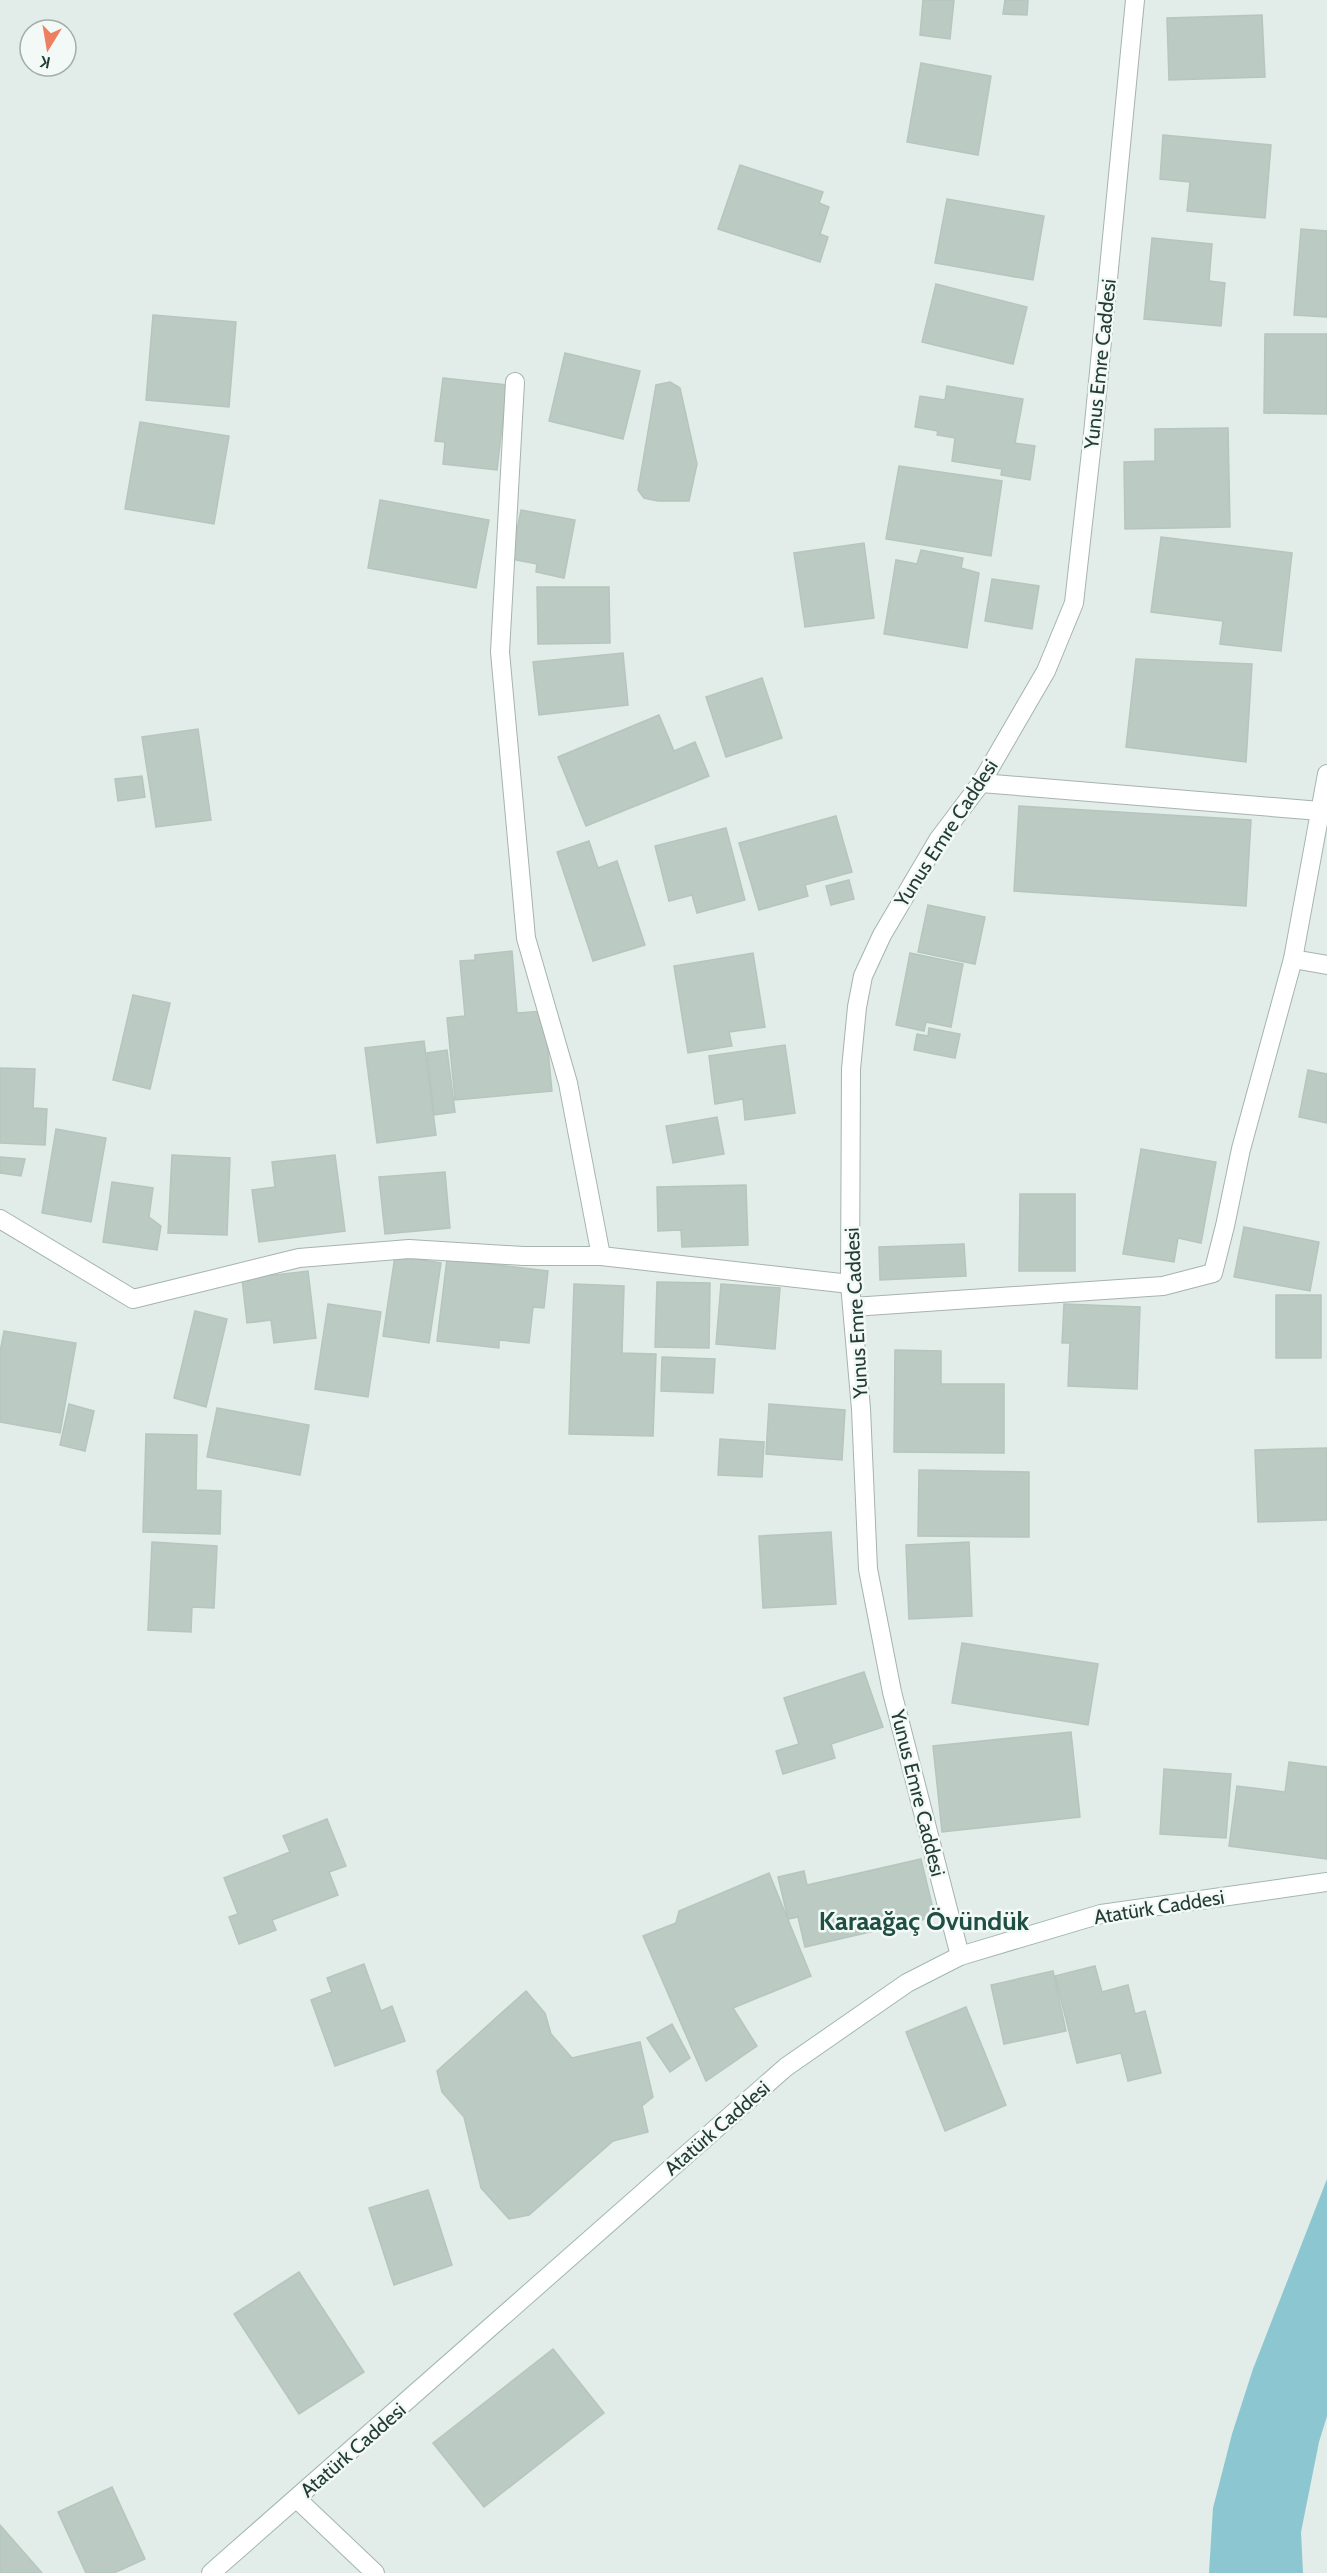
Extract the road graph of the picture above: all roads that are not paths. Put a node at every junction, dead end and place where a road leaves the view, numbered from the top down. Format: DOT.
graph roads {
  1 [pos="1135,0"];
  2 [pos="516,382"];
  3 [pos="1327,774"];
  4 [pos="981,783"];
  5 [pos="1320,811"];
  6 [pos="1293,959"];
  7 [pos="1327,965"];
  8 [pos="0,1219"];
  9 [pos="602,1256"];
  10 [pos="850,1284"];
  11 [pos="853,1307"];
  12 [pos="1327,1882"];
  13 [pos="960,1956"];
  14 [pos="297,2499"];
  15 [pos="211,2573"];
  16 [pos="375,2573"];
  1 -- 4 [label="street, Yunus Emre Caddesi"];
  2 -- 9 [label="street"];
  3 -- 5 [label="street"];
  4 -- 5 [label="street"];
  4 -- 10 [label="street, Yunus Emre Caddesi"];
  5 -- 6 [label="street"];
  6 -- 7 [label="street"];
  6 -- 11 [label="street"];
  8 -- 9 [label="street"];
  9 -- 10 [label="street"];
  10 -- 11 [label="street, Yunus Emre Caddesi"];
  11 -- 13 [label="street, Yunus Emre Caddesi"];
  12 -- 13 [label="street, Atatürk Caddesi"];
  13 -- 14 [label="street, Atatürk Caddesi"];
  14 -- 15 [label="street, Atatürk Caddesi"];
  14 -- 16 [label="street"];
}
